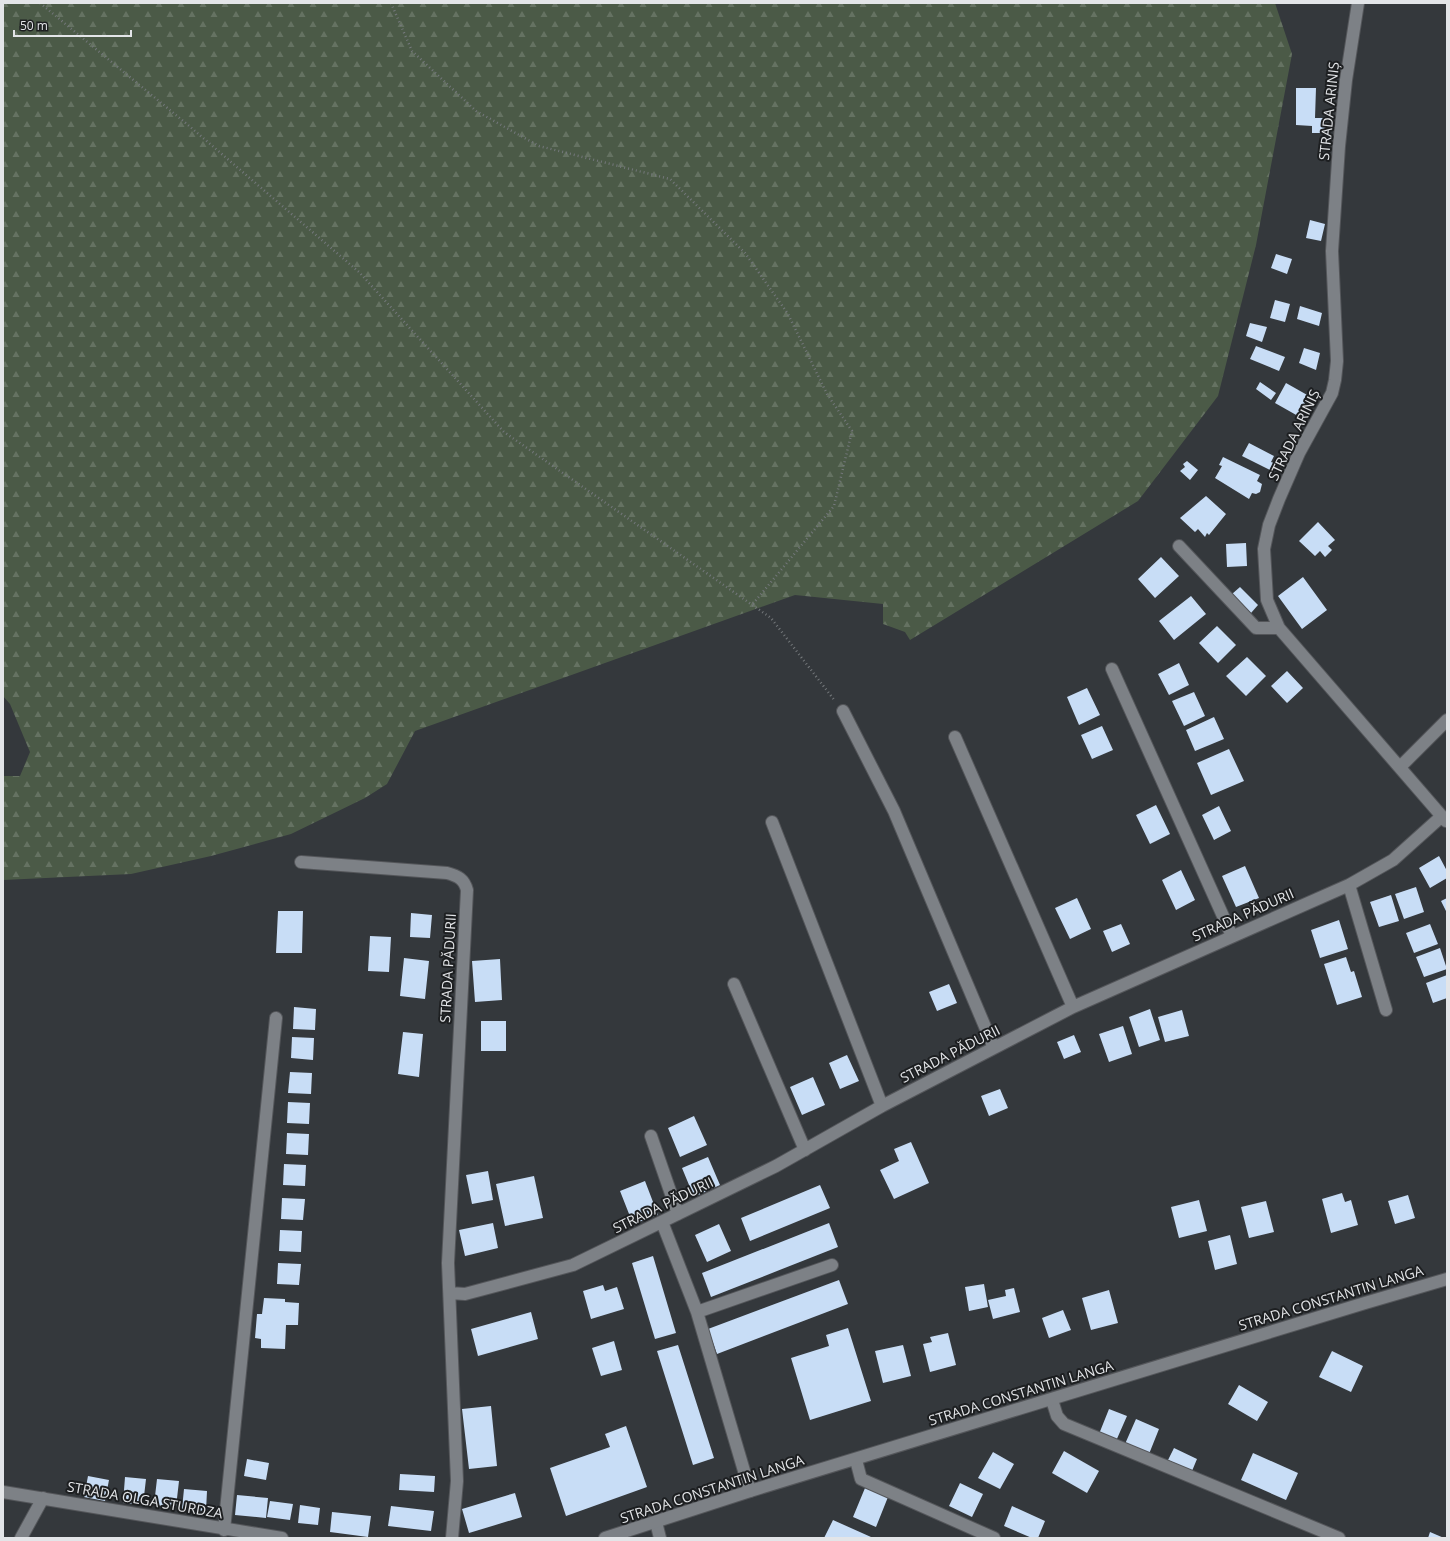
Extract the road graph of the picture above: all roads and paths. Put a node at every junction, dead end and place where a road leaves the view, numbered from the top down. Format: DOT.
graph roads {
  1 [pos="40,3"];
  2 [pos="391,3"];
  3 [pos="1358,3"];
  4 [pos="1179,546"];
  5 [pos="752,605"];
  6 [pos="1278,628"];
  7 [pos="1112,669"];
  8 [pos="843,711"];
  9 [pos="1447,720"];
  10 [pos="955,737"];
  11 [pos="1400,768"];
  12 [pos="1444,819"];
  13 [pos="772,822"];
  14 [pos="301,862"];
  15 [pos="1349,885"];
  16 [pos="1232,936"];
  17 [pos="734,984"];
  18 [pos="1073,1007"];
  19 [pos="1386,1010"];
  20 [pos="276,1018"];
  21 [pos="994,1048"];
  22 [pos="882,1106"];
  23 [pos="651,1136"];
  24 [pos="805,1150"];
  25 [pos="678,1214"];
  26 [pos="662,1222"];
  27 [pos="832,1265"];
  28 [pos="1447,1279"];
  29 [pos="450,1293"];
  30 [pos="697,1312"];
  31 [pos="1052,1400"];
  32 [pos="856,1460"];
  33 [pos="750,1491"];
  34 [pos="3,1492"];
  35 [pos="43,1498"];
  36 [pos="656,1522"];
  37 [pos="224,1530"];
  38 [pos="21,1538"];
  39 [pos="282,1538"];
  40 [pos="452,1538"];
  41 [pos="605,1538"];
  42 [pos="660,1538"];
  43 [pos="994,1538"];
  44 [pos="1339,1538"];
  1 -- 5 [label="path"];
  2 -- 5 [label="path"];
  3 -- 6 [label="street, STRADA ARINIȘ"];
  4 -- 6 [label="street"];
  5 -- 8 [label="path"];
  6 -- 11 [label="street, STRADA ARINIȘ"];
  7 -- 16 [label="street"];
  8 -- 21 [label="street"];
  9 -- 11 [label="street"];
  10 -- 18 [label="street"];
  11 -- 12 [label="street, STRADA ARINIȘ"];
  12 -- 15 [label="street, STRADA PĂDURII"];
  13 -- 22 [label="street"];
  14 -- 29 [label="street, STRADA PĂDURII"];
  15 -- 16 [label="street, STRADA PĂDURII"];
  15 -- 19 [label="street"];
  16 -- 18 [label="street, STRADA PĂDURII"];
  17 -- 24 [label="street"];
  18 -- 21 [label="street, STRADA PĂDURII"];
  20 -- 37 [label="street"];
  21 -- 22 [label="street, STRADA PĂDURII"];
  22 -- 24 [label="street, STRADA PĂDURII"];
  23 -- 25 [label="street"];
  24 -- 25 [label="street, STRADA PĂDURII"];
  25 -- 26 [label="street, STRADA PĂDURII"];
  26 -- 29 [label="street, STRADA PĂDURII"];
  26 -- 30 [label="street"];
  27 -- 30 [label="street"];
  28 -- 31 [label="street, STRADA CONSTANTIN LANGA"];
  29 -- 40 [label="street, STRADA PĂDURII"];
  30 -- 33 [label="street"];
  31 -- 32 [label="street, STRADA CONSTANTIN LANGA"];
  31 -- 44 [label="street"];
  32 -- 33 [label="street, STRADA CONSTANTIN LANGA"];
  32 -- 43 [label="street"];
  33 -- 36 [label="street, STRADA CONSTANTIN LANGA"];
  34 -- 35 [label="street, STRADA OLGA STURDZA"];
  35 -- 37 [label="street, STRADA OLGA STURDZA"];
  35 -- 38 [label="street"];
  36 -- 41 [label="street, STRADA CONSTANTIN LANGA"];
  36 -- 42 [label="street"];
  37 -- 39 [label="street, STRADA OLGA STURDZA"];
}
